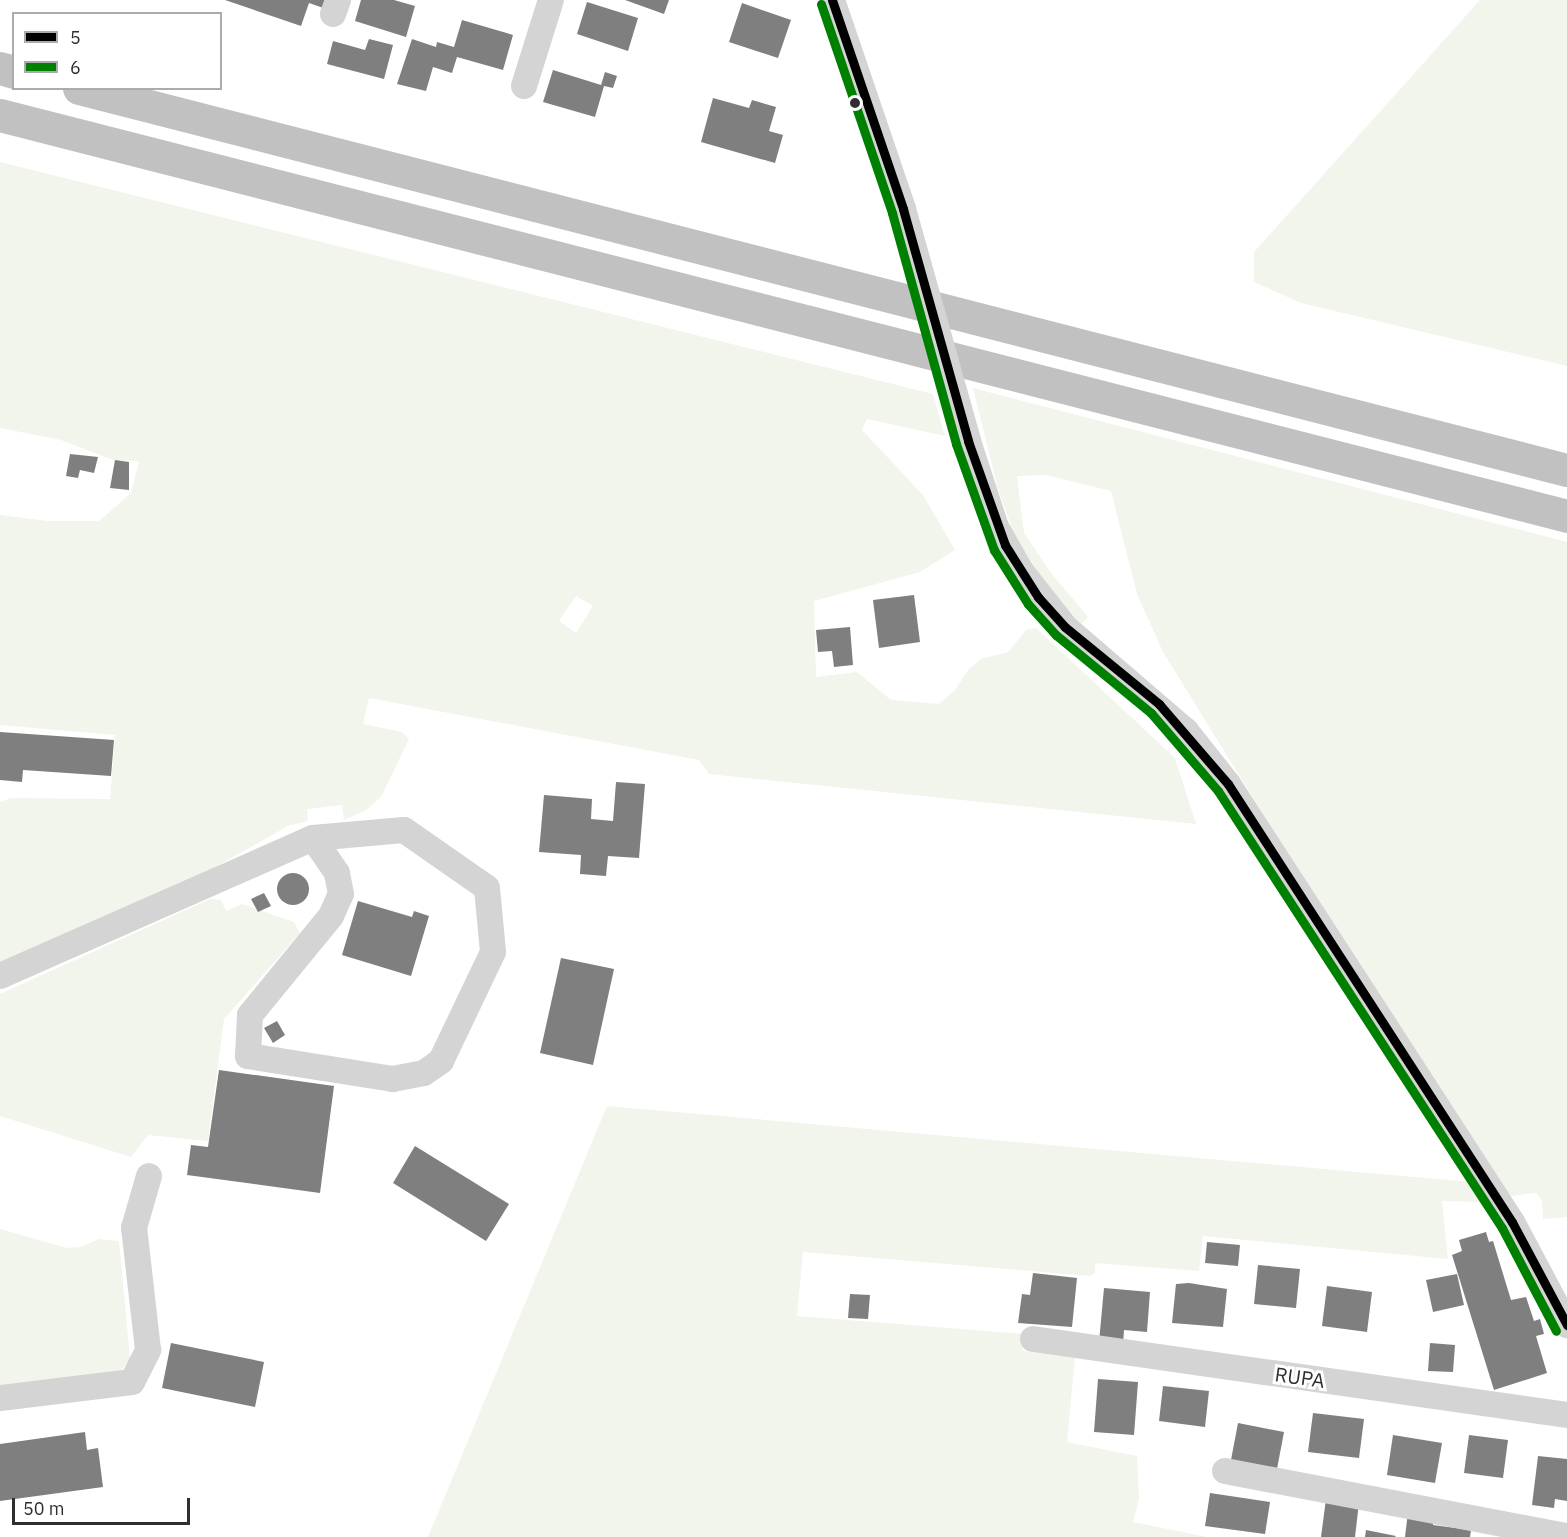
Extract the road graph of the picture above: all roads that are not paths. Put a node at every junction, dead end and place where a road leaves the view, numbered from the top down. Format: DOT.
graph roads {
  1 [pos="551,0"];
  2 [pos="832,0"];
  3 [pos="524,86"];
  4 [pos="87,90"];
  5 [pos="0,115"];
  6 [pos="1567,470"];
  7 [pos="1567,516"];
  8 [pos="313,838"];
  9 [pos="0,976"];
  10 [pos="148,1176"];
  11 [pos="1567,1325"];
  12 [pos="1033,1339"];
  13 [pos="0,1398"];
  14 [pos="1567,1415"];
  15 [pos="1226,1471"];
  16 [pos="1567,1536"];
  1 -- 3 [label="street"];
  2 -- 11 [label="street, bridge"];
  4 -- 6 [label="highway"];
  5 -- 7 [label="highway"];
  8 -- 8 [label="street"];
  8 -- 9 [label="street"];
  10 -- 13 [label="street"];
  12 -- 14 [label="street, RUPA"];
  15 -- 16 [label="street"];
}
